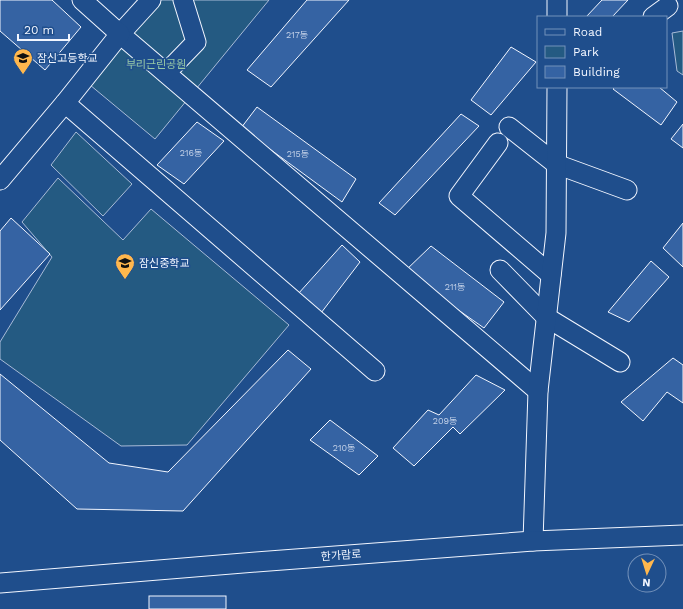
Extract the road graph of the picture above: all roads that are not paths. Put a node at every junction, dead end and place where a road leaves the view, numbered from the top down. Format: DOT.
graph roads {
  1 [pos="82,0"];
  2 [pos="151,0"];
  3 [pos="183,0"];
  4 [pos="558,0"];
  5 [pos="557,16"];
  6 [pos="120,34"];
  7 [pos="166,73"];
  8 [pos="559,89"];
  9 [pos="65,103"];
  10 [pos="509,127"];
  11 [pos="498,143"];
  12 [pos="556,164"];
  13 [pos="0,180"];
  14 [pos="627,190"];
  15 [pos="500,270"];
  16 [pos="551,275"];
  17 [pos="546,317"];
  18 [pos="620,362"];
  19 [pos="375,371"];
  20 [pos="538,391"];
  21 [pos="683,535"];
  22 [pos="533,541"];
  23 [pos="0,583"];
  1 -- 6 [label="street"];
  2 -- 6 [label="street"];
  3 -- 7 [label="street"];
  4 -- 5 [label="street"];
  6 -- 7 [label="street"];
  6 -- 9 [label="street"];
  7 -- 20 [label="street"];
  8 -- 12 [label="street"];
  9 -- 13 [label="street"];
  9 -- 19 [label="street"];
  10 -- 12 [label="street"];
  11 -- 16 [label="street"];
  12 -- 14 [label="street"];
  12 -- 16 [label="street"];
  15 -- 17 [label="street"];
  16 -- 17 [label="street"];
  17 -- 18 [label="street"];
  17 -- 20 [label="street"];
  20 -- 22 [label="street"];
  21 -- 22 [label="street, 한가람로"];
  22 -- 23 [label="street, 한가람로"];
}
